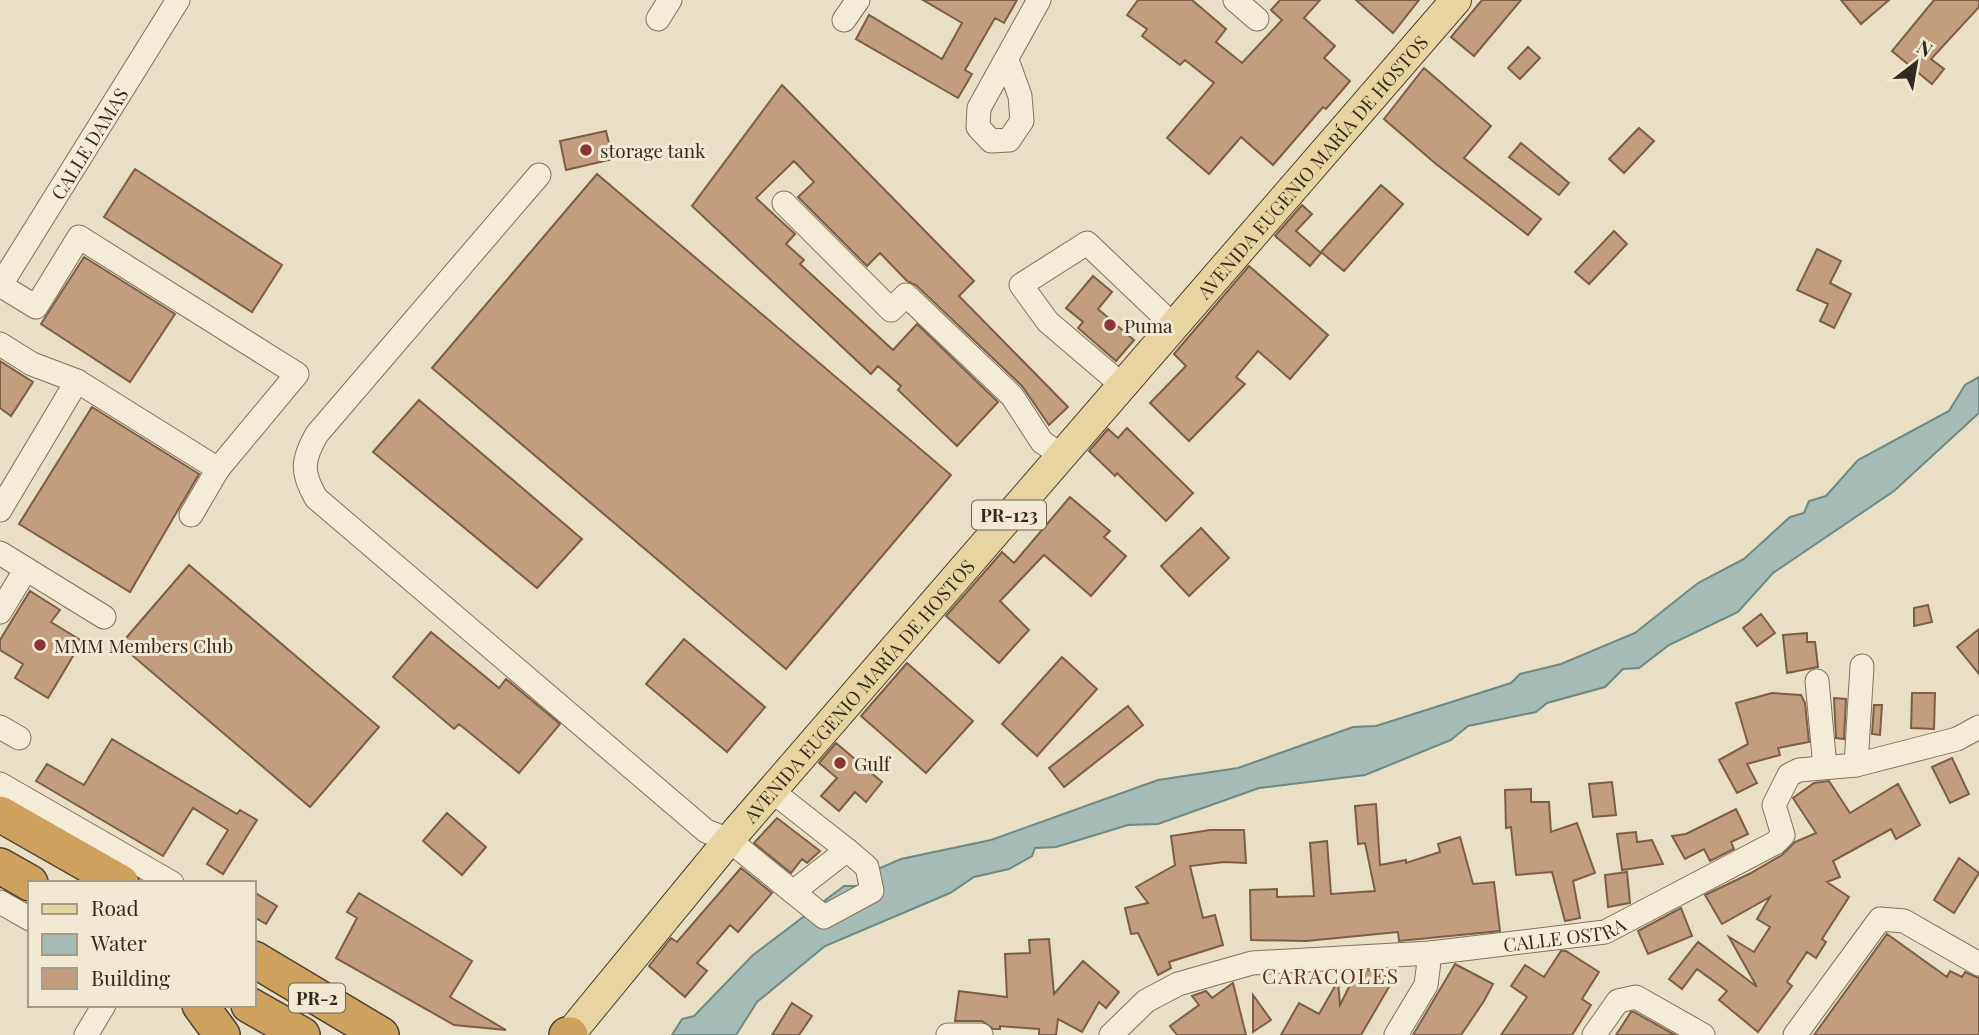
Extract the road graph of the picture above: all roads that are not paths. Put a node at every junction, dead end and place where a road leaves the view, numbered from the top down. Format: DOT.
graph roads {
  1 [pos="177,0"];
  2 [pos="858,0"];
  3 [pos="1039,0"];
  4 [pos="1235,0"];
  5 [pos="1456,0"];
  6 [pos="1257,19"];
  7 [pos="844,20"];
  8 [pos="1007,60"];
  9 [pos="539,175"];
  10 [pos="784,203"];
  11 [pos="1,280"];
  12 [pos="1174,326"];
  13 [pos="0,344"];
  14 [pos="77,381"];
  15 [pos="1122,385"];
  16 [pos="1061,455"];
  17 [pos="218,469"];
  18 [pos="0,510"];
  19 [pos="191,515"];
  20 [pos="0,553"];
  21 [pos="26,569"];
  22 [pos="0,612"];
  23 [pos="104,617"];
  24 [pos="1862,666"];
  25 [pos="1817,681"];
  26 [pos="1979,727"];
  27 [pos="1856,765"];
  28 [pos="1825,767"];
  29 [pos="0,784"];
  30 [pos="772,791"];
  31 [pos="0,814"];
  32 [pos="729,841"];
  33 [pos="847,850"];
  34 [pos="0,866"];
  35 [pos="117,881"];
  36 [pos="169,881"];
  37 [pos="28,882"];
  38 [pos="793,892"];
  39 [pos="0,902"];
  40 [pos="28,918"];
  41 [pos="1430,953"];
  42 [pos="256,960"];
  43 [pos="1979,964"];
  44 [pos="103,1007"];
  45 [pos="201,1007"];
  46 [pos="253,1007"];
  47 [pos="1117,1032"];
  48 [pos="86,1035"];
  49 [pos="222,1035"];
  50 [pos="302,1035"];
  51 [pos="381,1035"];
  52 [pos="569,1035"];
  53 [pos="948,1035"];
  54 [pos="981,1035"];
  55 [pos="1396,1035"];
  56 [pos="1594,1035"];
  57 [pos="1703,1035"];
  58 [pos="1795,1035"];
  1 -- 11 [label="street, CALLE DAMAS"];
  2 -- 7 [label="street"];
  3 -- 8 [label="street"];
  4 -- 6 [label="street"];
  5 -- 12 [label="main road, AVENIDA EUGENIO MARÍA DE HOSTOS / PR-123"];
  9 -- 32 [label="street"];
  10 -- 16 [label="street"];
  11 -- 17 [label="street"];
  12 -- 15 [label="main road, AVENIDA EUGENIO MARÍA DE HOSTOS / PR-123"];
  12 -- 15 [label="street"];
  13 -- 14 [label="street"];
  14 -- 17 [label="street"];
  14 -- 18 [label="street"];
  15 -- 16 [label="main road, AVENIDA EUGENIO MARÍA DE HOSTOS / PR-123"];
  16 -- 30 [label="main road, AVENIDA EUGENIO MARÍA DE HOSTOS / PR-123"];
  17 -- 19 [label="street"];
  20 -- 21 [label="street"];
  21 -- 22 [label="street"];
  21 -- 23 [label="street"];
  24 -- 27 [label="street"];
  25 -- 28 [label="street"];
  26 -- 27 [label="street, CALLE OSTRA"];
  27 -- 28 [label="street, CALLE OSTRA"];
  28 -- 41 [label="street, CALLE OSTRA"];
  29 -- 36 [label="street"];
  30 -- 32 [label="main road, AVENIDA EUGENIO MARÍA DE HOSTOS / PR-123"];
  30 -- 33 [label="street"];
  31 -- 35 [label="highway"];
  32 -- 38 [label="street"];
  32 -- 52 [label="main road, AVENIDA EUGENIO MARÍA DE HOSTOS / PR-123"];
  33 -- 38 [label="street"];
  33 -- 38 [label="street"];
  34 -- 37 [label="highway"];
  39 -- 40 [label="street"];
  41 -- 47 [label="street, CALLE OSTRA"];
  41 -- 55 [label="street"];
  42 -- 51 [label="highway, PR-2"];
  43 -- 58 [label="street"];
  44 -- 48 [label="street"];
  45 -- 49 [label="highway"];
  46 -- 50 [label="highway, PR-2"];
  53 -- 54 [label="street"];
  56 -- 57 [label="street"];
}
